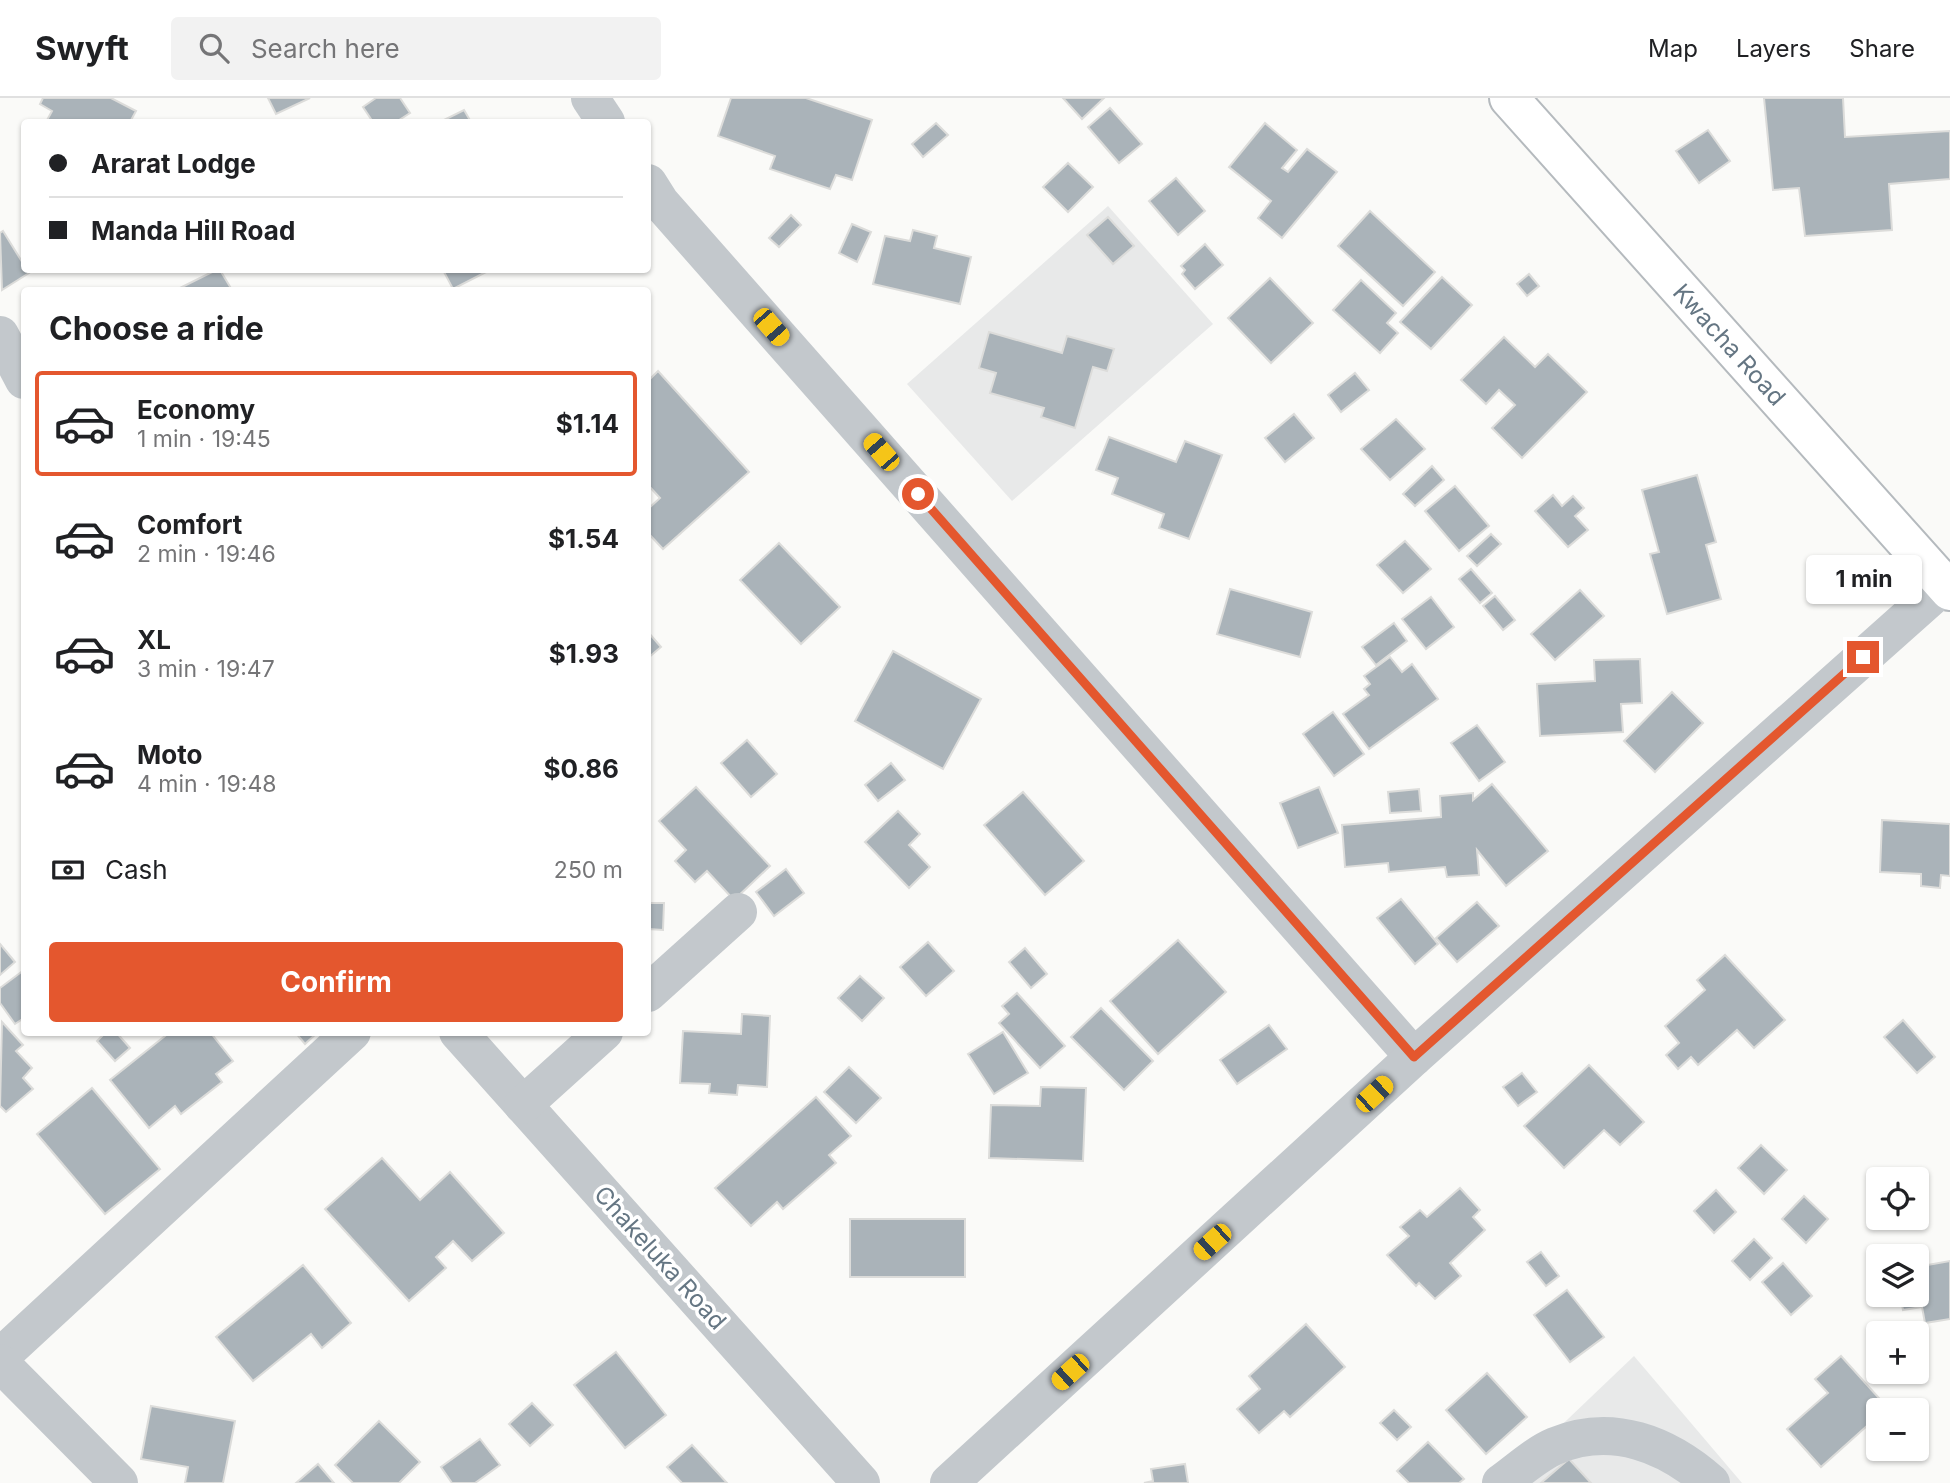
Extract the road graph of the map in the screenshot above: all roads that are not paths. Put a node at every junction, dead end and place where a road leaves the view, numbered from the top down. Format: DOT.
graph roads {
  1 [pos="590,98"];
  2 [pos="1509,98"];
  3 [pos="605,119"];
  4 [pos="651,187"];
  5 [pos="0,335"];
  6 [pos="21,374"];
  7 [pos="1948,585"];
  8 [pos="738,912"];
  9 [pos="651,990"];
  10 [pos="348,1036"];
  11 [pos="462,1036"];
  12 [pos="600,1036"];
  13 [pos="1414,1057"];
  14 [pos="523,1105"];
  15 [pos="0,1357"];
  16 [pos="0,1363"];
  17 [pos="119,1483"];
  18 [pos="861,1483"];
  19 [pos="949,1483"];
  20 [pos="1501,1483"];
  21 [pos="1710,1483"];
  1 -- 3 [label="street"];
  2 -- 7 [label="main road, Kwacha Road"];
  4 -- 13 [label="street"];
  5 -- 6 [label="street"];
  7 -- 13 [label="street"];
  8 -- 9 [label="street"];
  10 -- 15 [label="street"];
  11 -- 14 [label="street, Chakeluka Road"];
  12 -- 14 [label="street"];
  13 -- 19 [label="street"];
  14 -- 18 [label="street, Chakeluka Road"];
  16 -- 17 [label="street"];
  20 -- 21 [label="street"];
}
